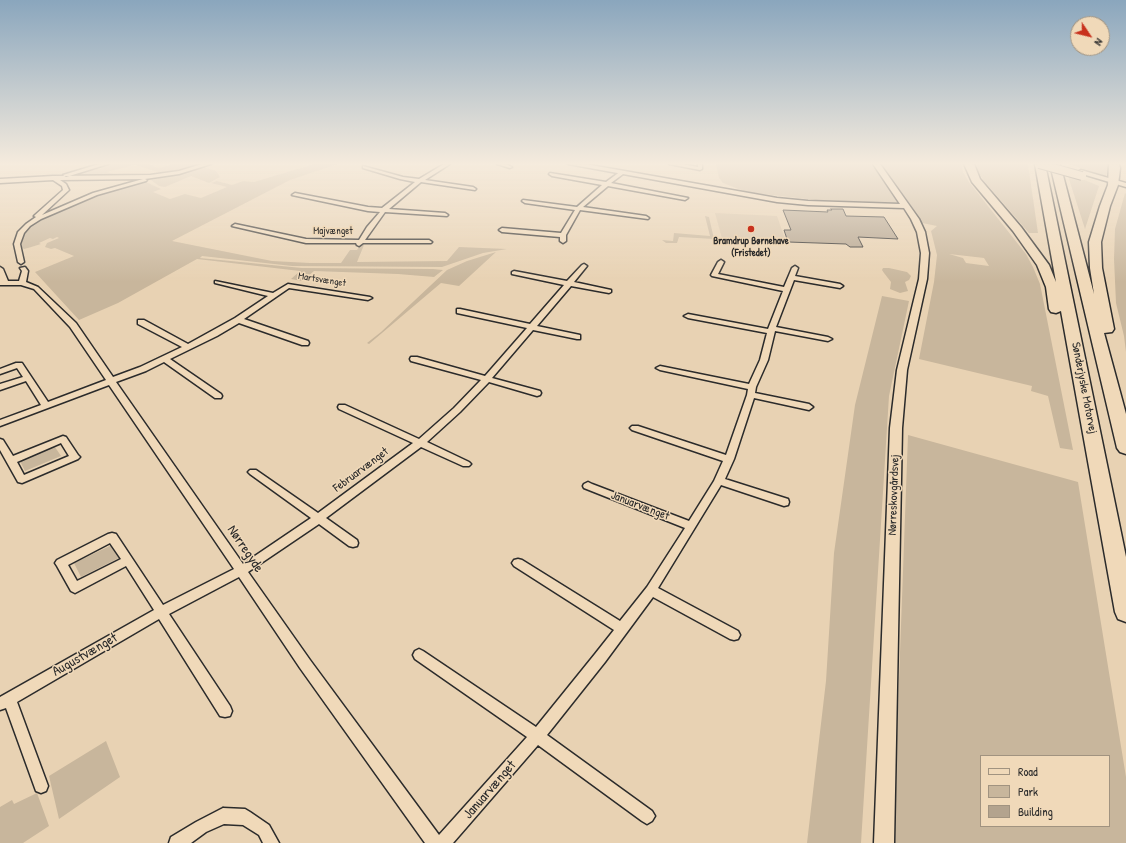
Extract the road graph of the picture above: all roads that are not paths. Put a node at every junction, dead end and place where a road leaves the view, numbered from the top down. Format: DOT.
graph roads {
  1 [pos="51,203"];
  2 [pos="73,203"];
  3 [pos="340,203"];
  4 [pos="392,203"];
  5 [pos="541,203"];
  6 [pos="584,203"];
  7 [pos="819,203"];
  8 [pos="905,203"];
  9 [pos="995,203"];
  10 [pos="1047,203"];
  11 [pos="1065,203"];
  12 [pos="1107,203"];
  13 [pos="907,206"];
  14 [pos="578,209"];
  15 [pos="384,210"];
  16 [pos="445,215"];
  17 [pos="38,218"];
  18 [pos="646,218"];
  19 [pos="235,226"];
  20 [pos="502,230"];
  21 [pos="429,242"];
  22 [pos="359,244"];
  23 [pos="721,262"];
  24 [pos="584,266"];
  25 [pos="0,269"];
  26 [pos="514,273"];
  27 [pos="22,282"];
  28 [pos="217,282"];
  29 [pos="3,283"];
  30 [pos="569,285"];
  31 [pos="840,286"];
  32 [pos="787,290"];
  33 [pos="609,291"];
  34 [pos="275,296"];
  35 [pos="368,298"];
  36 [pos="460,311"];
  37 [pos="688,316"];
  38 [pos="238,320"];
  39 [pos="141,322"];
  40 [pos="533,327"];
  41 [pos="772,330"];
  42 [pos="577,337"];
  43 [pos="828,340"];
  44 [pos="305,343"];
  45 [pos="189,346"];
  46 [pos="164,358"];
  47 [pos="414,359"];
  48 [pos="660,368"];
  49 [pos="0,372"];
  50 [pos="1107,373"];
  51 [pos="28,378"];
  52 [pos="486,380"];
  53 [pos="112,381"];
  54 [pos="0,387"];
  55 [pos="751,391"];
  56 [pos="536,393"];
  57 [pos="218,396"];
  58 [pos="46,406"];
  59 [pos="342,407"];
  60 [pos="810,407"];
  61 [pos="0,423"];
  62 [pos="1091,425"];
  63 [pos="635,428"];
  64 [pos="0,442"];
  65 [pos="420,443"];
  66 [pos="1126,448"];
  67 [pos="728,459"];
  68 [pos="11,461"];
  69 [pos="466,464"];
  70 [pos="253,472"];
  71 [pos="718,481"];
  72 [pos="588,486"];
  73 [pos="784,502"];
  74 [pos="318,519"];
  75 [pos="691,526"];
  76 [pos="353,543"];
  77 [pos="128,560"];
  78 [pos="518,563"];
  79 [pos="242,570"];
  80 [pos="651,590"];
  81 [pos="161,612"];
  82 [pos="1126,612"];
  83 [pos="621,628"];
  84 [pos="734,635"];
  85 [pos="419,655"];
  86 [pos="4,701"];
  87 [pos="225,711"];
  88 [pos="537,736"];
  89 [pos="41,786"];
  90 [pos="647,816"];
  91 [pos="177,843"];
  92 [pos="271,843"];
  93 [pos="435,843"];
  94 [pos="442,843"];
  95 [pos="884,843"];
  1 -- 17 [label="street"];
  2 -- 17 [label="street"];
  3 -- 15 [label="street"];
  4 -- 15 [label="street, Majvænget"];
  5 -- 14 [label="street"];
  6 -- 14 [label="street"];
  7 -- 13 [label="street"];
  8 -- 13 [label="street, Nørreskovgårdsvej"];
  9 -- 62 [label="highway"];
  10 -- 62 [label="highway, Sønderjyske Motorvej"];
  11 -- 50 [label="highway, Sønderjyske Motorvej"];
  12 -- 50 [label="highway"];
  13 -- 95 [label="street, Nørreskovgårdsvej"];
  14 -- 18 [label="street"];
  14 -- 20 [label="street"];
  15 -- 16 [label="street"];
  15 -- 22 [label="street, Majvænget"];
  17 -- 27 [label="street"];
  19 -- 22 [label="street, Majvænget"];
  21 -- 22 [label="street, Majvænget"];
  23 -- 32 [label="street"];
  24 -- 30 [label="street, Februarvænget"];
  25 -- 29 [label="street"];
  26 -- 30 [label="street"];
  27 -- 29 [label="street"];
  27 -- 53 [label="street, Nørregyde"];
  28 -- 34 [label="street"];
  30 -- 33 [label="street"];
  30 -- 40 [label="street, Februarvænget"];
  31 -- 32 [label="street, Januarvænget"];
  32 -- 41 [label="street, Januarvænget"];
  34 -- 35 [label="street, Martsvænget"];
  34 -- 38 [label="street, Martsvænget"];
  36 -- 40 [label="street"];
  37 -- 41 [label="street"];
  38 -- 44 [label="street"];
  38 -- 45 [label="street, Martsvænget"];
  39 -- 45 [label="street"];
  40 -- 42 [label="street"];
  40 -- 52 [label="street, Februarvænget"];
  41 -- 43 [label="street"];
  41 -- 55 [label="street, Januarvænget"];
  45 -- 46 [label="street, Martsvænget"];
  46 -- 53 [label="street, Martsvænget"];
  46 -- 57 [label="street"];
  47 -- 52 [label="street"];
  48 -- 55 [label="street"];
  49 -- 51 [label="street"];
  50 -- 66 [label="highway, Sønderjyske Motorvej"];
  51 -- 54 [label="street"];
  51 -- 58 [label="street"];
  52 -- 56 [label="street"];
  52 -- 65 [label="street, Februarvænget"];
  53 -- 58 [label="street, Martsvænget"];
  53 -- 79 [label="street, Nørregyde"];
  55 -- 60 [label="street"];
  55 -- 67 [label="street, Januarvænget"];
  58 -- 61 [label="street, Martsvænget"];
  59 -- 65 [label="street, Februarvænget"];
  62 -- 82 [label="highway, Sønderjyske Motorvej"];
  63 -- 67 [label="street"];
  64 -- 68 [label="street"];
  65 -- 69 [label="street, Februarvænget"];
  65 -- 74 [label="street, Februarvænget"];
  67 -- 71 [label="street, Januarvænget"];
  68 -- 68 [label="street"];
  70 -- 74 [label="street"];
  71 -- 73 [label="street"];
  71 -- 75 [label="street, Januarvænget"];
  72 -- 75 [label="street, Januarvænget"];
  74 -- 76 [label="street"];
  74 -- 79 [label="street, Februarvænget"];
  75 -- 80 [label="street, Januarvænget"];
  77 -- 77 [label="street"];
  77 -- 81 [label="street"];
  78 -- 83 [label="street"];
  79 -- 81 [label="street, Augustvænget"];
  79 -- 93 [label="street, Nørregyde"];
  80 -- 83 [label="street, Januarvænget"];
  80 -- 84 [label="street"];
  81 -- 86 [label="street, Augustvænget"];
  81 -- 87 [label="street"];
  83 -- 88 [label="street, Januarvænget"];
  85 -- 88 [label="street"];
  86 -- 89 [label="street, Augustvænget"];
  88 -- 90 [label="street"];
  88 -- 94 [label="street, Januarvænget"];
  91 -- 92 [label="street"];
}
